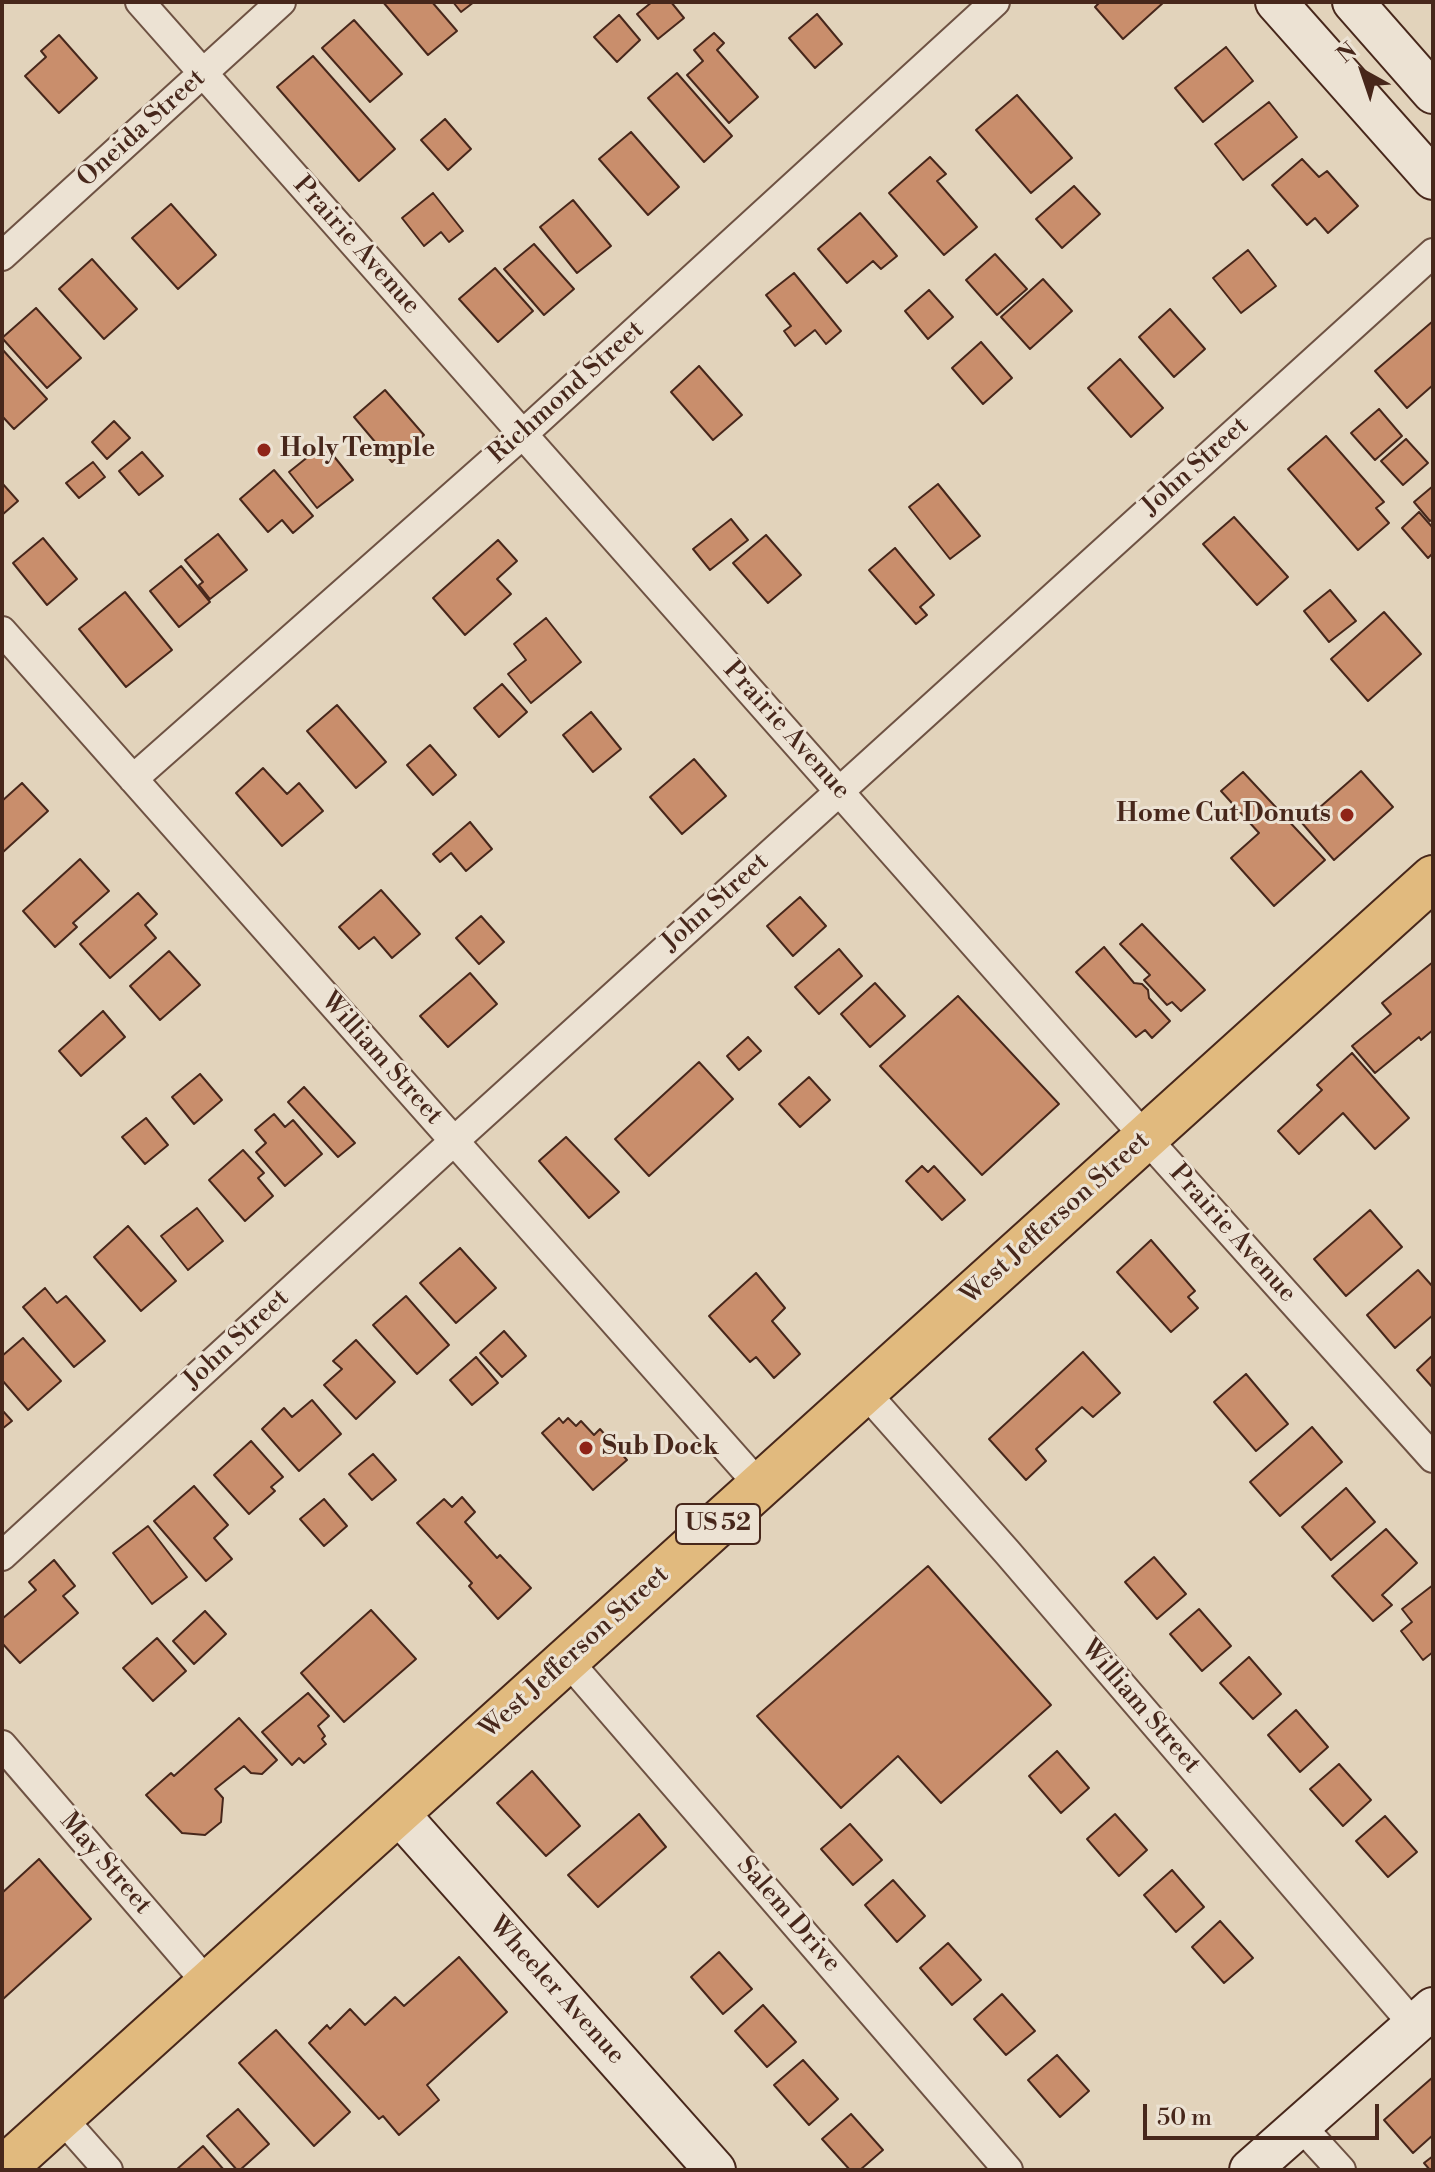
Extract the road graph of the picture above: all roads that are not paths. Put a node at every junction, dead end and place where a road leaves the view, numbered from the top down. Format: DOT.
graph roads {
  1 [pos="140,2"];
  2 [pos="281,2"];
  3 [pos="995,2"];
  4 [pos="1276,2"];
  5 [pos="1353,2"];
  6 [pos="203,73"];
  7 [pos="1433,93"];
  8 [pos="1433,179"];
  9 [pos="1433,253"];
  10 [pos="2,256"];
  11 [pos="523,434"];
  12 [pos="2,631"];
  13 [pos="133,779"];
  14 [pos="839,791"];
  15 [pos="1433,878"];
  16 [pos="1146,1138"];
  17 [pos="454,1141"];
  18 [pos="865,1392"];
  19 [pos="1433,1458"];
  20 [pos="760,1486"];
  21 [pos="2,1556"];
  22 [pos="567,1660"];
  23 [pos="2,1745"];
  24 [pos="398,1813"];
  25 [pos="208,1984"];
  26 [pos="1423,2016"];
  27 [pos="61,2117"];
  28 [pos="1300,2125"];
  29 [pos="2,2170"];
  30 [pos="108,2170"];
  31 [pos="715,2170"];
  32 [pos="1008,2170"];
  33 [pos="1250,2170"];
  34 [pos="1341,2170"];
  1 -- 6 [label="street, Prairie Avenue"];
  2 -- 6 [label="street, Oneida Street"];
  3 -- 11 [label="street, Richmond Street"];
  4 -- 8 [label="street"];
  5 -- 7 [label="street"];
  6 -- 10 [label="street, Oneida Street"];
  6 -- 11 [label="street, Prairie Avenue"];
  9 -- 14 [label="street, John Street"];
  11 -- 13 [label="street, Richmond Street"];
  11 -- 14 [label="street, Prairie Avenue"];
  12 -- 13 [label="street, William Street"];
  13 -- 17 [label="street, William Street"];
  14 -- 16 [label="street, Prairie Avenue"];
  14 -- 17 [label="street, John Street"];
  15 -- 16 [label="main road, West Jefferson Street / US 52"];
  16 -- 18 [label="main road, West Jefferson Street / US 52"];
  16 -- 19 [label="street, Prairie Avenue"];
  17 -- 20 [label="street, William Street"];
  17 -- 21 [label="street, John Street"];
  18 -- 20 [label="main road, West Jefferson Street / US 52"];
  18 -- 26 [label="street, William Street"];
  20 -- 22 [label="main road, West Jefferson Street / US 52"];
  22 -- 24 [label="main road, West Jefferson Street / US 52"];
  22 -- 32 [label="street, Salem Drive"];
  23 -- 25 [label="street, May Street"];
  24 -- 25 [label="main road, West Jefferson Street / US 52"];
  24 -- 31 [label="street, Wheeler Avenue"];
  25 -- 27 [label="main road, West Jefferson Street / US 52"];
  26 -- 28 [label="street"];
  27 -- 29 [label="main road, West Jefferson Street / US 52"];
  27 -- 30 [label="street"];
  28 -- 33 [label="street"];
  28 -- 34 [label="street"];
}
